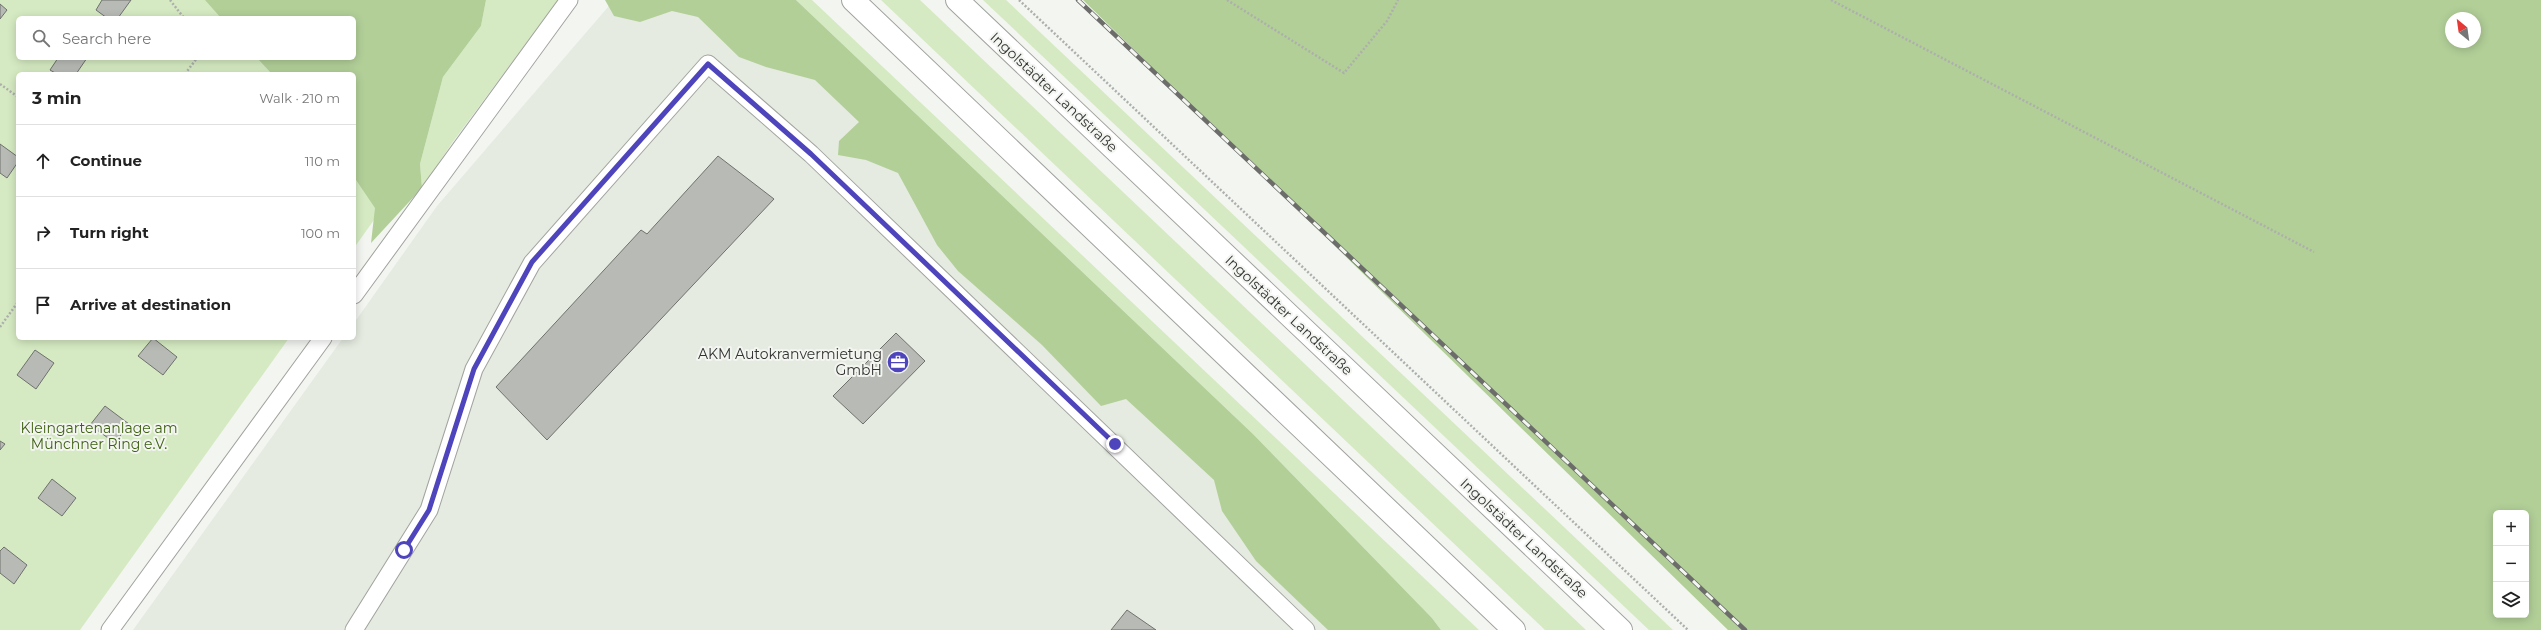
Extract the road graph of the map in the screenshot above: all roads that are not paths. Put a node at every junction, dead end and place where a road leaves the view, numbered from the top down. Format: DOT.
graph roads {
  1 [pos="569,0"];
  2 [pos="852,0"];
  3 [pos="957,0"];
  4 [pos="356,292"];
  5 [pos="322,340"];
  6 [pos="110,630"];
  7 [pos="354,630"];
  8 [pos="1306,630"];
  9 [pos="1514,630"];
  10 [pos="1621,630"];
  1 -- 4 [label="lane"];
  2 -- 9 [label="main road"];
  3 -- 10 [label="main road, Ingolstädter Landstraße"];
  5 -- 6 [label="lane"];
  7 -- 8 [label="lane"];
}
